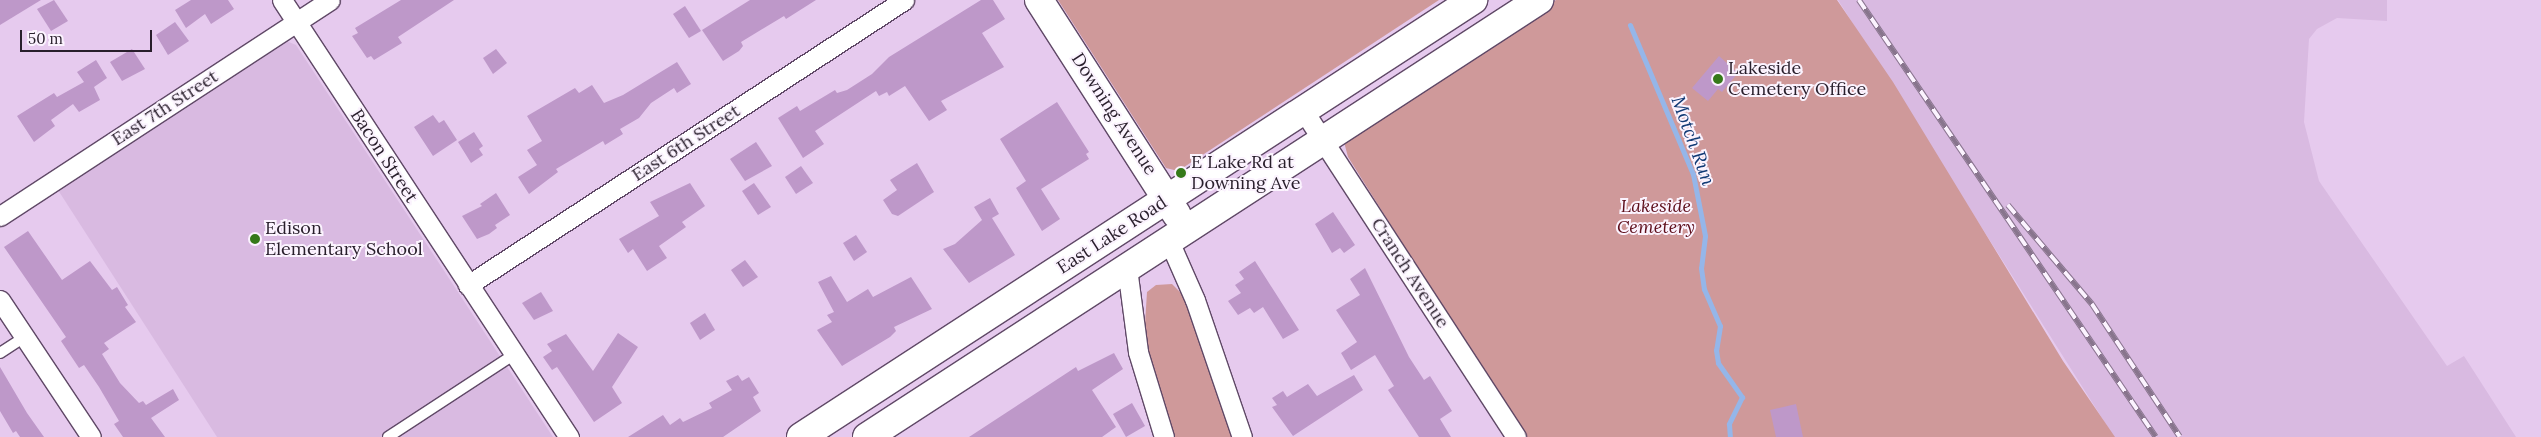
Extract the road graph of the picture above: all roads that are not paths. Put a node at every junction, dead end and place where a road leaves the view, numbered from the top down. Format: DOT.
graph roads {
  1 [pos="282,0"];
  2 [pos="330,0"];
  3 [pos="904,0"];
  4 [pos="1040,0"];
  5 [pos="1473,0"];
  6 [pos="1539,0"];
  7 [pos="296,22"];
  8 [pos="1304,110"];
  9 [pos="1325,140"];
  10 [pos="1168,199"];
  11 [pos="0,216"];
  12 [pos="1178,235"];
  13 [pos="1127,268"];
  14 [pos="468,285"];
  15 [pos="0,300"];
  16 [pos="25,337"];
  17 [pos="0,353"];
  18 [pos="515,354"];
  19 [pos="91,437"];
  20 [pos="388,437"];
  21 [pos="569,437"];
  22 [pos="801,437"];
  23 [pos="867,437"];
  24 [pos="1164,437"];
  25 [pos="1242,437"];
  26 [pos="1516,437"];
  1 -- 7 [label="street, Bacon Street"];
  2 -- 7 [label="street, East 7th Street"];
  3 -- 14 [label="street, East 6th Street"];
  4 -- 10 [label="main road, Downing Avenue"];
  5 -- 8 [label="main road, East Lake Road"];
  6 -- 9 [label="main road, East Lake Road"];
  7 -- 11 [label="street, East 7th Street"];
  7 -- 14 [label="street, Bacon Street"];
  8 -- 9 [label="street, Cranch Avenue"];
  8 -- 10 [label="main road, East Lake Road"];
  9 -- 12 [label="main road, East Lake Road"];
  9 -- 26 [label="street, Cranch Avenue"];
  10 -- 12 [label="main road, Downing Avenue"];
  10 -- 22 [label="main road, East Lake Road"];
  12 -- 13 [label="main road, East Lake Road"];
  12 -- 25 [label="street"];
  13 -- 23 [label="main road, East Lake Road"];
  13 -- 24 [label="street"];
  14 -- 18 [label="street, Bacon Street"];
  15 -- 16 [label="street"];
  16 -- 17 [label="lane"];
  16 -- 19 [label="street"];
  18 -- 20 [label="lane"];
  18 -- 21 [label="street, Bacon Street"];
}
